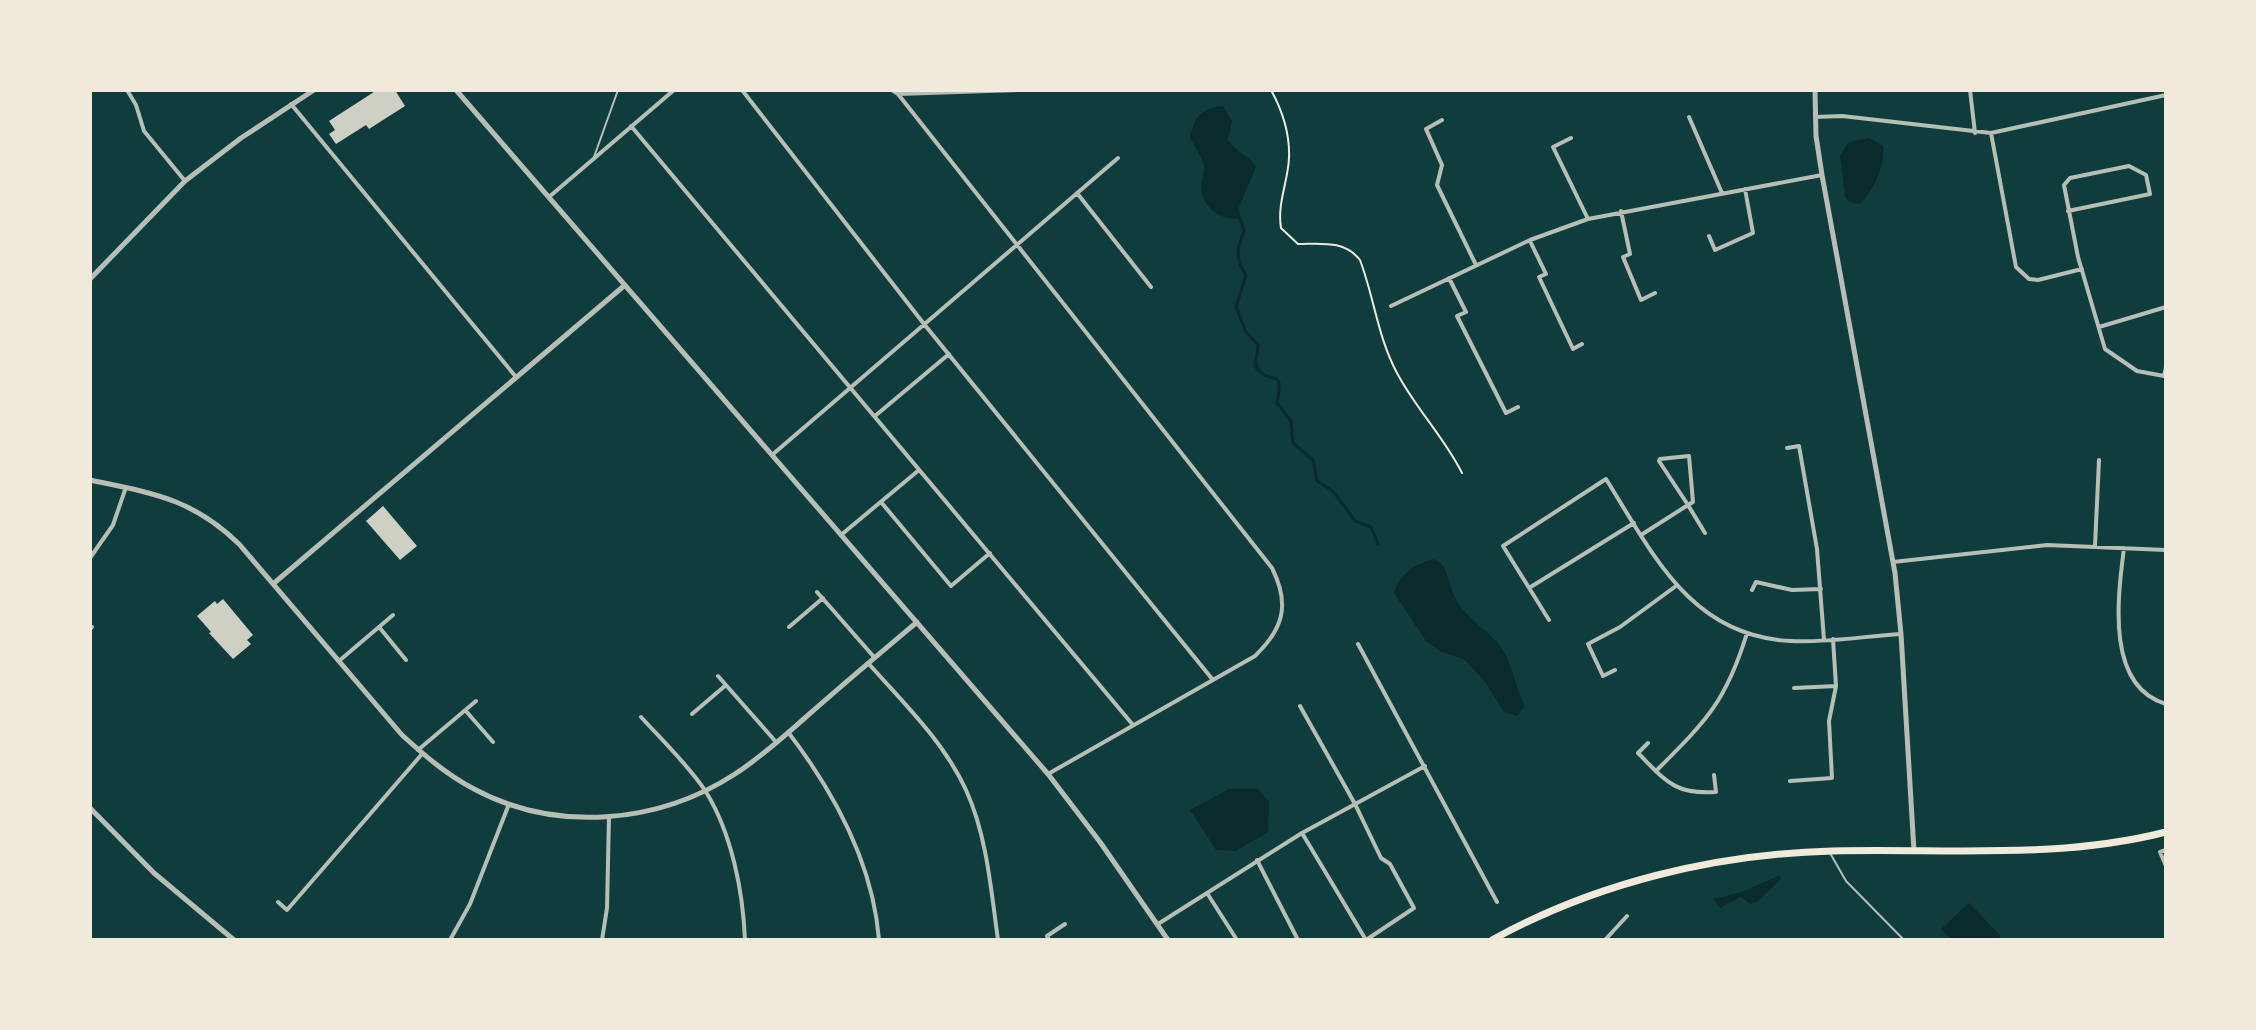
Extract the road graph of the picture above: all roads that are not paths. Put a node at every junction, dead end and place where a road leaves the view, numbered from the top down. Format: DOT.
graph roads {
  1 [pos="127,90"];
  2 [pos="314,90"];
  3 [pos="456,90"];
  4 [pos="618,90"];
  5 [pos="674,90"];
  6 [pos="742,90"];
  7 [pos="892,90"];
  8 [pos="1018,90"];
  9 [pos="1815,90"];
  10 [pos="1970,90"];
  11 [pos="898,94"];
  12 [pos="2166,95"];
  13 [pos="291,104"];
  14 [pos="1689,117"];
  15 [pos="1815,117"];
  16 [pos="1442,120"];
  17 [pos="631,126"];
  18 [pos="1975,133"];
  19 [pos="1991,133"];
  20 [pos="1571,138"];
  21 [pos="1118,158"];
  22 [pos="593,159"];
  23 [pos="1822,175"];
  24 [pos="185,181"];
  25 [pos="1745,189"];
  26 [pos="1077,193"];
  27 [pos="1722,193"];
  28 [pos="549,197"];
  29 [pos="1621,211"];
  30 [pos="2068,211"];
  31 [pos="1588,219"];
  32 [pos="1709,236"];
  33 [pos="1530,240"];
  34 [pos="1017,245"];
  35 [pos="1476,265"];
  36 [pos="2082,269"];
  37 [pos="1449,278"];
  38 [pos="90,279"];
  39 [pos="625,285"];
  40 [pos="1151,287"];
  41 [pos="1655,293"];
  42 [pos="1391,306"];
  43 [pos="2166,307"];
  44 [pos="924,324"];
  45 [pos="2099,327"];
  46 [pos="1582,344"];
  47 [pos="949,354"];
  48 [pos="2166,367"];
  49 [pos="516,377"];
  50 [pos="851,387"];
  51 [pos="1518,407"];
  52 [pos="875,416"];
  53 [pos="1787,448"];
  54 [pos="772,455"];
  55 [pos="2099,460"];
  56 [pos="919,470"];
  57 [pos="90,480"];
  58 [pos="126,487"];
  59 [pos="881,502"];
  60 [pos="1688,505"];
  61 [pos="1634,523"];
  62 [pos="1705,533"];
  63 [pos="841,535"];
  64 [pos="1641,535"];
  65 [pos="2095,546"];
  66 [pos="2124,548"];
  67 [pos="2166,550"];
  68 [pos="990,553"];
  69 [pos="90,558"];
  70 [pos="1893,562"];
  71 [pos="273,584"];
  72 [pos="1676,586"];
  73 [pos="1529,588"];
  74 [pos="1821,589"];
  75 [pos="1752,590"];
  76 [pos="817,592"];
  77 [pos="823,598"];
  78 [pos="393,615"];
  79 [pos="1549,620"];
  80 [pos="917,622"];
  81 [pos="379,627"];
  82 [pos="789,627"];
  83 [pos="1747,633"];
  84 [pos="1901,634"];
  85 [pos="1833,639"];
  86 [pos="1824,640"];
  87 [pos="1358,644"];
  88 [pos="874,657"];
  89 [pos="406,660"];
  90 [pos="339,661"];
  91 [pos="868,663"];
  92 [pos="1615,670"];
  93 [pos="718,676"];
  94 [pos="1213,680"];
  95 [pos="726,685"];
  96 [pos="1836,686"];
  97 [pos="1794,688"];
  98 [pos="476,701"];
  99 [pos="2166,704"];
  100 [pos="1300,706"];
  101 [pos="465,710"];
  102 [pos="692,714"];
  103 [pos="641,717"];
  104 [pos="1133,725"];
  105 [pos="788,732"];
  106 [pos="493,742"];
  107 [pos="776,742"];
  108 [pos="1648,743"];
  109 [pos="420,752"];
  110 [pos="1425,766"];
  111 [pos="1656,771"];
  112 [pos="1048,774"];
  113 [pos="1714,775"];
  114 [pos="1790,781"];
  115 [pos="706,791"];
  116 [pos="509,804"];
  117 [pos="1355,804"];
  118 [pos="90,808"];
  119 [pos="609,817"];
  120 [pos="2166,832"];
  121 [pos="1302,833"];
  122 [pos="2166,850"];
  123 [pos="1830,851"];
  124 [pos="1914,852"];
  125 [pos="1257,860"];
  126 [pos="2166,866"];
  127 [pos="1207,893"];
  128 [pos="278,902"];
  129 [pos="1497,902"];
  130 [pos="1627,916"];
  131 [pos="1065,924"];
  132 [pos="1158,924"];
  133 [pos="234,940"];
  134 [pos="450,940"];
  135 [pos="602,940"];
  136 [pos="745,940"];
  137 [pos="879,940"];
  138 [pos="998,940"];
  139 [pos="1049,940"];
  140 [pos="1168,940"];
  141 [pos="1237,940"];
  142 [pos="1298,940"];
  143 [pos="1366,940"];
  144 [pos="1492,940"];
  145 [pos="1605,940"];
  146 [pos="1904,940"];
  1 -- 24 [label="street"];
  2 -- 13 [label="street"];
  3 -- 28 [label="street"];
  4 -- 22 [label="lane"];
  5 -- 17 [label="street"];
  6 -- 44 [label="street"];
  7 -- 11 [label="street"];
  8 -- 11 [label="street"];
  9 -- 15 [label="street"];
  10 -- 18 [label="street"];
  11 -- 34 [label="street"];
  12 -- 19 [label="street"];
  13 -- 24 [label="street"];
  13 -- 49 [label="street"];
  14 -- 27 [label="street"];
  15 -- 18 [label="street"];
  15 -- 23 [label="street"];
  16 -- 35 [label="street"];
  17 -- 22 [label="street"];
  17 -- 50 [label="street"];
  18 -- 19 [label="street"];
  19 -- 36 [label="street"];
  20 -- 31 [label="street"];
  21 -- 26 [label="street"];
  22 -- 28 [label="street"];
  23 -- 25 [label="street"];
  23 -- 70 [label="street"];
  24 -- 38 [label="street"];
  25 -- 27 [label="street"];
  25 -- 32 [label="street"];
  26 -- 34 [label="street"];
  26 -- 40 [label="street"];
  27 -- 29 [label="street"];
  28 -- 39 [label="street"];
  29 -- 31 [label="street"];
  29 -- 41 [label="street"];
  30 -- 30 [label="street"];
  30 -- 36 [label="street"];
  31 -- 33 [label="street"];
  33 -- 35 [label="street"];
  33 -- 46 [label="street"];
  34 -- 44 [label="street"];
  34 -- 94 [label="street"];
  35 -- 37 [label="street"];
  36 -- 45 [label="street"];
  37 -- 42 [label="street"];
  37 -- 51 [label="street"];
  39 -- 49 [label="street"];
  39 -- 54 [label="street"];
  43 -- 45 [label="street"];
  44 -- 47 [label="street"];
  44 -- 50 [label="street"];
  45 -- 48 [label="street"];
  47 -- 52 [label="street"];
  47 -- 94 [label="street"];
  49 -- 71 [label="street"];
  50 -- 52 [label="street"];
  50 -- 54 [label="street"];
  52 -- 56 [label="street"];
  53 -- 74 [label="street"];
  54 -- 63 [label="street"];
  55 -- 65 [label="street"];
  56 -- 59 [label="street"];
  56 -- 68 [label="street"];
  57 -- 58 [label="street"];
  58 -- 69 [label="street"];
  58 -- 71 [label="street"];
  59 -- 63 [label="street"];
  59 -- 68 [label="street"];
  60 -- 60 [label="street"];
  60 -- 62 [label="street"];
  60 -- 64 [label="street"];
  61 -- 64 [label="street"];
  61 -- 73 [label="street"];
  61 -- 73 [label="street"];
  63 -- 80 [label="street"];
  64 -- 72 [label="street"];
  65 -- 66 [label="street"];
  65 -- 70 [label="street"];
  66 -- 67 [label="street"];
  66 -- 99 [label="street"];
  68 -- 104 [label="street"];
  70 -- 84 [label="street"];
  71 -- 90 [label="street"];
  72 -- 83 [label="street"];
  72 -- 92 [label="street"];
  73 -- 79 [label="street"];
  74 -- 75 [label="street"];
  74 -- 86 [label="street"];
  76 -- 77 [label="street"];
  77 -- 82 [label="street"];
  77 -- 88 [label="street"];
  78 -- 81 [label="street"];
  80 -- 88 [label="street"];
  80 -- 112 [label="street"];
  81 -- 89 [label="street"];
  81 -- 90 [label="street"];
  83 -- 86 [label="street"];
  83 -- 111 [label="street"];
  84 -- 85 [label="street"];
  84 -- 124 [label="street"];
  85 -- 86 [label="street"];
  85 -- 96 [label="street"];
  87 -- 110 [label="street"];
  88 -- 91 [label="street"];
  90 -- 109 [label="street"];
  91 -- 105 [label="street"];
  91 -- 138 [label="street"];
  93 -- 95 [label="street"];
  94 -- 104 [label="street"];
  95 -- 102 [label="street"];
  95 -- 107 [label="street"];
  96 -- 97 [label="street"];
  96 -- 114 [label="street"];
  98 -- 101 [label="street"];
  100 -- 117 [label="street"];
  101 -- 106 [label="street"];
  101 -- 109 [label="street"];
  103 -- 115 [label="street"];
  104 -- 112 [label="street"];
  105 -- 107 [label="street"];
  105 -- 137 [label="street"];
  107 -- 115 [label="street"];
  108 -- 111 [label="street"];
  109 -- 116 [label="street"];
  109 -- 128 [label="street"];
  110 -- 117 [label="street"];
  110 -- 129 [label="street"];
  111 -- 113 [label="street"];
  112 -- 132 [label="street"];
  115 -- 119 [label="street"];
  115 -- 136 [label="street"];
  116 -- 119 [label="street"];
  116 -- 134 [label="street"];
  117 -- 121 [label="street"];
  117 -- 143 [label="street"];
  118 -- 133 [label="street"];
  119 -- 135 [label="street"];
  120 -- 124 [label="main road"];
  121 -- 125 [label="street"];
  121 -- 143 [label="street"];
  122 -- 126 [label="street"];
  123 -- 124 [label="main road"];
  123 -- 144 [label="main road"];
  123 -- 146 [label="lane"];
  125 -- 127 [label="street"];
  125 -- 142 [label="street"];
  127 -- 132 [label="street"];
  127 -- 141 [label="street"];
  130 -- 145 [label="street"];
  131 -- 139 [label="street"];
  132 -- 140 [label="street"];
}
